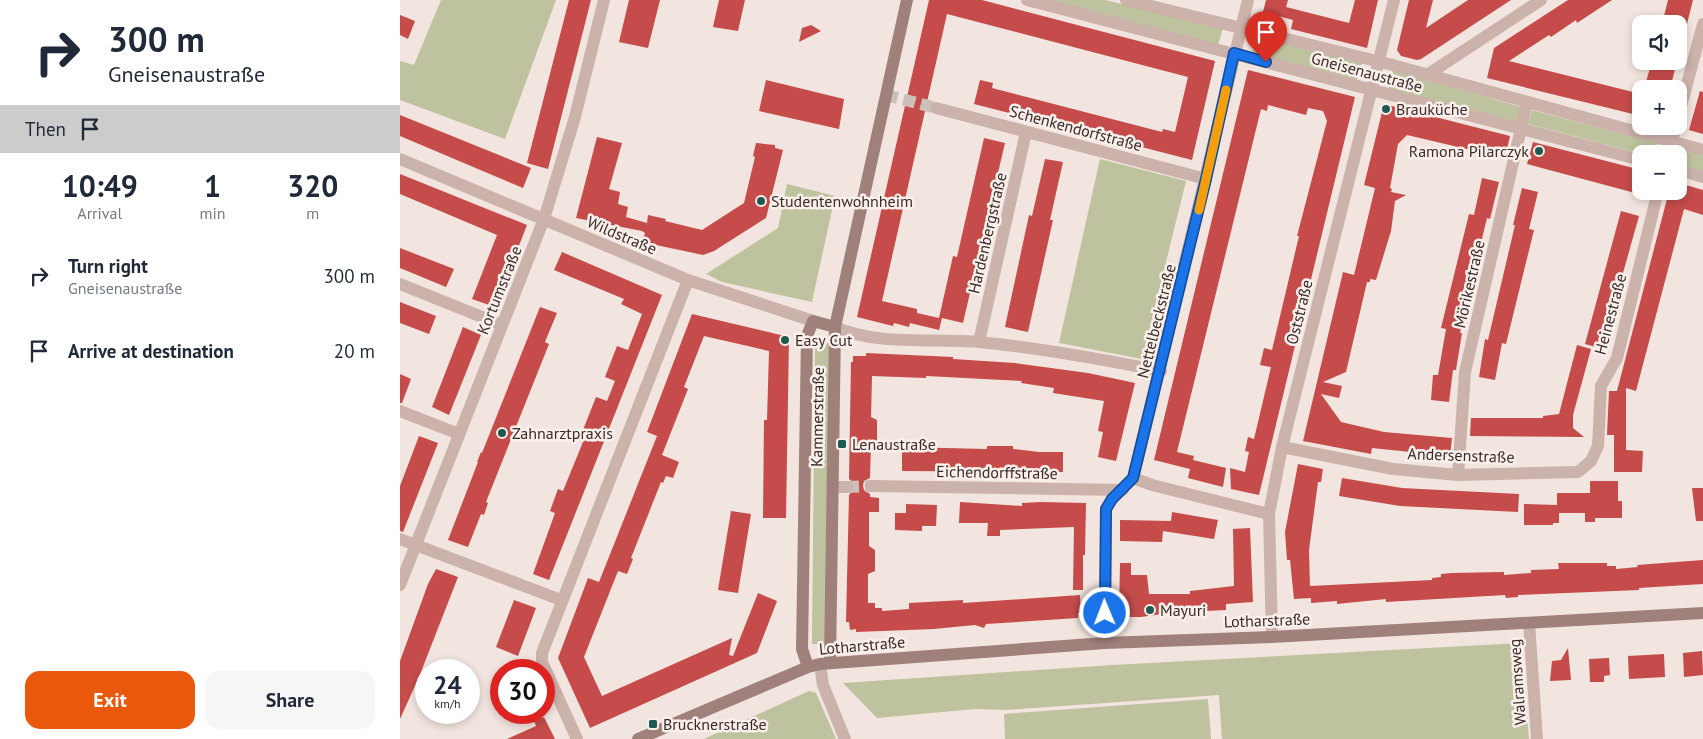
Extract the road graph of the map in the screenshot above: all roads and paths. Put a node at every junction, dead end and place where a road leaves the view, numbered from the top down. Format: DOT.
graph roads {
  1 [pos="604,0"];
  2 [pos="907,0"];
  3 [pos="1027,0"];
  4 [pos="1126,0"];
  5 [pos="1248,0"];
  6 [pos="1394,0"];
  7 [pos="1541,0"];
  8 [pos="1703,24"];
  9 [pos="1241,27"];
  10 [pos="1234,53"];
  11 [pos="1380,62"];
  12 [pos="1427,74"];
  13 [pos="1687,84"];
  14 [pos="1372,90"];
  15 [pos="1527,102"];
  16 [pos="936,108"];
  17 [pos="1521,129"];
  18 [pos="1026,132"];
  19 [pos="1661,145"];
  20 [pos="1687,149"];
  21 [pos="1703,150"];
  22 [pos="400,158"];
  23 [pos="1632,158"];
  24 [pos="1687,172"];
  25 [pos="1703,177"];
  26 [pos="1206,179"];
  27 [pos="1656,200"];
  28 [pos="544,219"];
  29 [pos="688,280"];
  30 [pos="400,284"];
  31 [pos="813,321"];
  32 [pos="502,325"];
  33 [pos="836,327"];
  34 [pos="979,342"];
  35 [pos="1160,371"];
  36 [pos="400,411"];
  37 [pos="459,434"];
  38 [pos="1598,446"];
  39 [pos="1282,447"];
  40 [pos="1458,475"];
  41 [pos="1133,478"];
  42 [pos="847,486"];
  43 [pos="871,486"];
  44 [pos="832,487"];
  45 [pos="1123,490"];
  46 [pos="1270,514"];
  47 [pos="400,539"];
  48 [pos="416,545"];
  49 [pos="400,585"];
  50 [pos="562,600"];
  51 [pos="1703,613"];
  52 [pos="1529,623"];
  53 [pos="1272,637"];
  54 [pos="1105,643"];
  55 [pos="819,664"];
  56 [pos="577,739"];
  57 [pos="638,739"];
  58 [pos="845,739"];
  59 [pos="1537,739"];
  1 -- 28 [label="street, Kortumstraße"];
  2 -- 33 [label="street, Kammerstraße"];
  3 -- 10 [label="street, Gneisenaustraße"];
  4 -- 9 [label="street, Gneisenaustraße"];
  5 -- 9 [label="street, Nettelbeckstraße"];
  6 -- 11 [label="street, Oststraße"];
  7 -- 12 [label="street"];
  8 -- 13 [label="street"];
  9 -- 10 [label="street, Nettelbeckstraße"];
  9 -- 11 [label="street, Gneisenaustraße"];
  10 -- 14 [label="street, Gneisenaustraße"];
  10 -- 26 [label="street, Nettelbeckstraße"];
  11 -- 12 [label="street, Gneisenaustraße"];
  11 -- 14 [label="street, Oststraße"];
  12 -- 15 [label="street, Gneisenaustraße"];
  14 -- 17 [label="street, Gneisenaustraße"];
  14 -- 39 [label="street, Oststraße"];
  15 -- 17 [label="street, Mörikestraße"];
  15 -- 19 [label="street, Gneisenaustraße"];
  16 -- 18 [label="street, Schenkendorfstraße"];
  17 -- 23 [label="street, Gneisenaustraße"];
  17 -- 40 [label="street, Mörikestraße"];
  18 -- 26 [label="street, Schenkendorfstraße"];
  18 -- 34 [label="street, Hardenbergstraße"];
  20 -- 21 [label="street, Gneisenaustraße"];
  22 -- 28 [label="street, Wildstraße"];
  24 -- 25 [label="street"];
  26 -- 35 [label="street, Nettelbeckstraße"];
  27 -- 38 [label="street, Heinestraße"];
  28 -- 29 [label="street, Wildstraße"];
  28 -- 32 [label="street, Kortumstraße"];
  29 -- 31 [label="street, Wildstraße"];
  29 -- 50 [label="street"];
  30 -- 32 [label="street"];
  31 -- 33 [label="street, Wildstraße"];
  31 -- 55 [label="street, Kammerstraße"];
  32 -- 37 [label="street, Kortumstraße"];
  33 -- 34 [label="street"];
  33 -- 44 [label="street, Kammerstraße"];
  34 -- 35 [label="street"];
  35 -- 41 [label="street, Nettelbeckstraße"];
  36 -- 37 [label="street"];
  37 -- 48 [label="street, Kortumstraße"];
  38 -- 40 [label="street, Andersenstraße"];
  39 -- 40 [label="street, Andersenstraße"];
  39 -- 46 [label="street, Oststraße"];
  41 -- 45 [label="street, Nettelbeckstraße"];
  41 -- 46 [label="street"];
  42 -- 44 [label="street"];
  43 -- 45 [label="street, Eichendorffstraße"];
  44 -- 55 [label="street, Kammerstraße"];
  45 -- 54 [label="street, Nettelbeckstraße"];
  46 -- 53 [label="street, Oststraße"];
  47 -- 48 [label="street"];
  48 -- 49 [label="street, Kortumstraße"];
  48 -- 50 [label="street"];
  50 -- 56 [label="street"];
  51 -- 52 [label="street, Lotharstraße"];
  52 -- 53 [label="street, Lotharstraße"];
  52 -- 59 [label="street, Walramsweg"];
  53 -- 54 [label="street, Lotharstraße"];
  54 -- 55 [label="street, Lotharstraße"];
  55 -- 57 [label="street, Lotharstraße"];
  55 -- 58 [label="street, Kammerstraße"];
}
